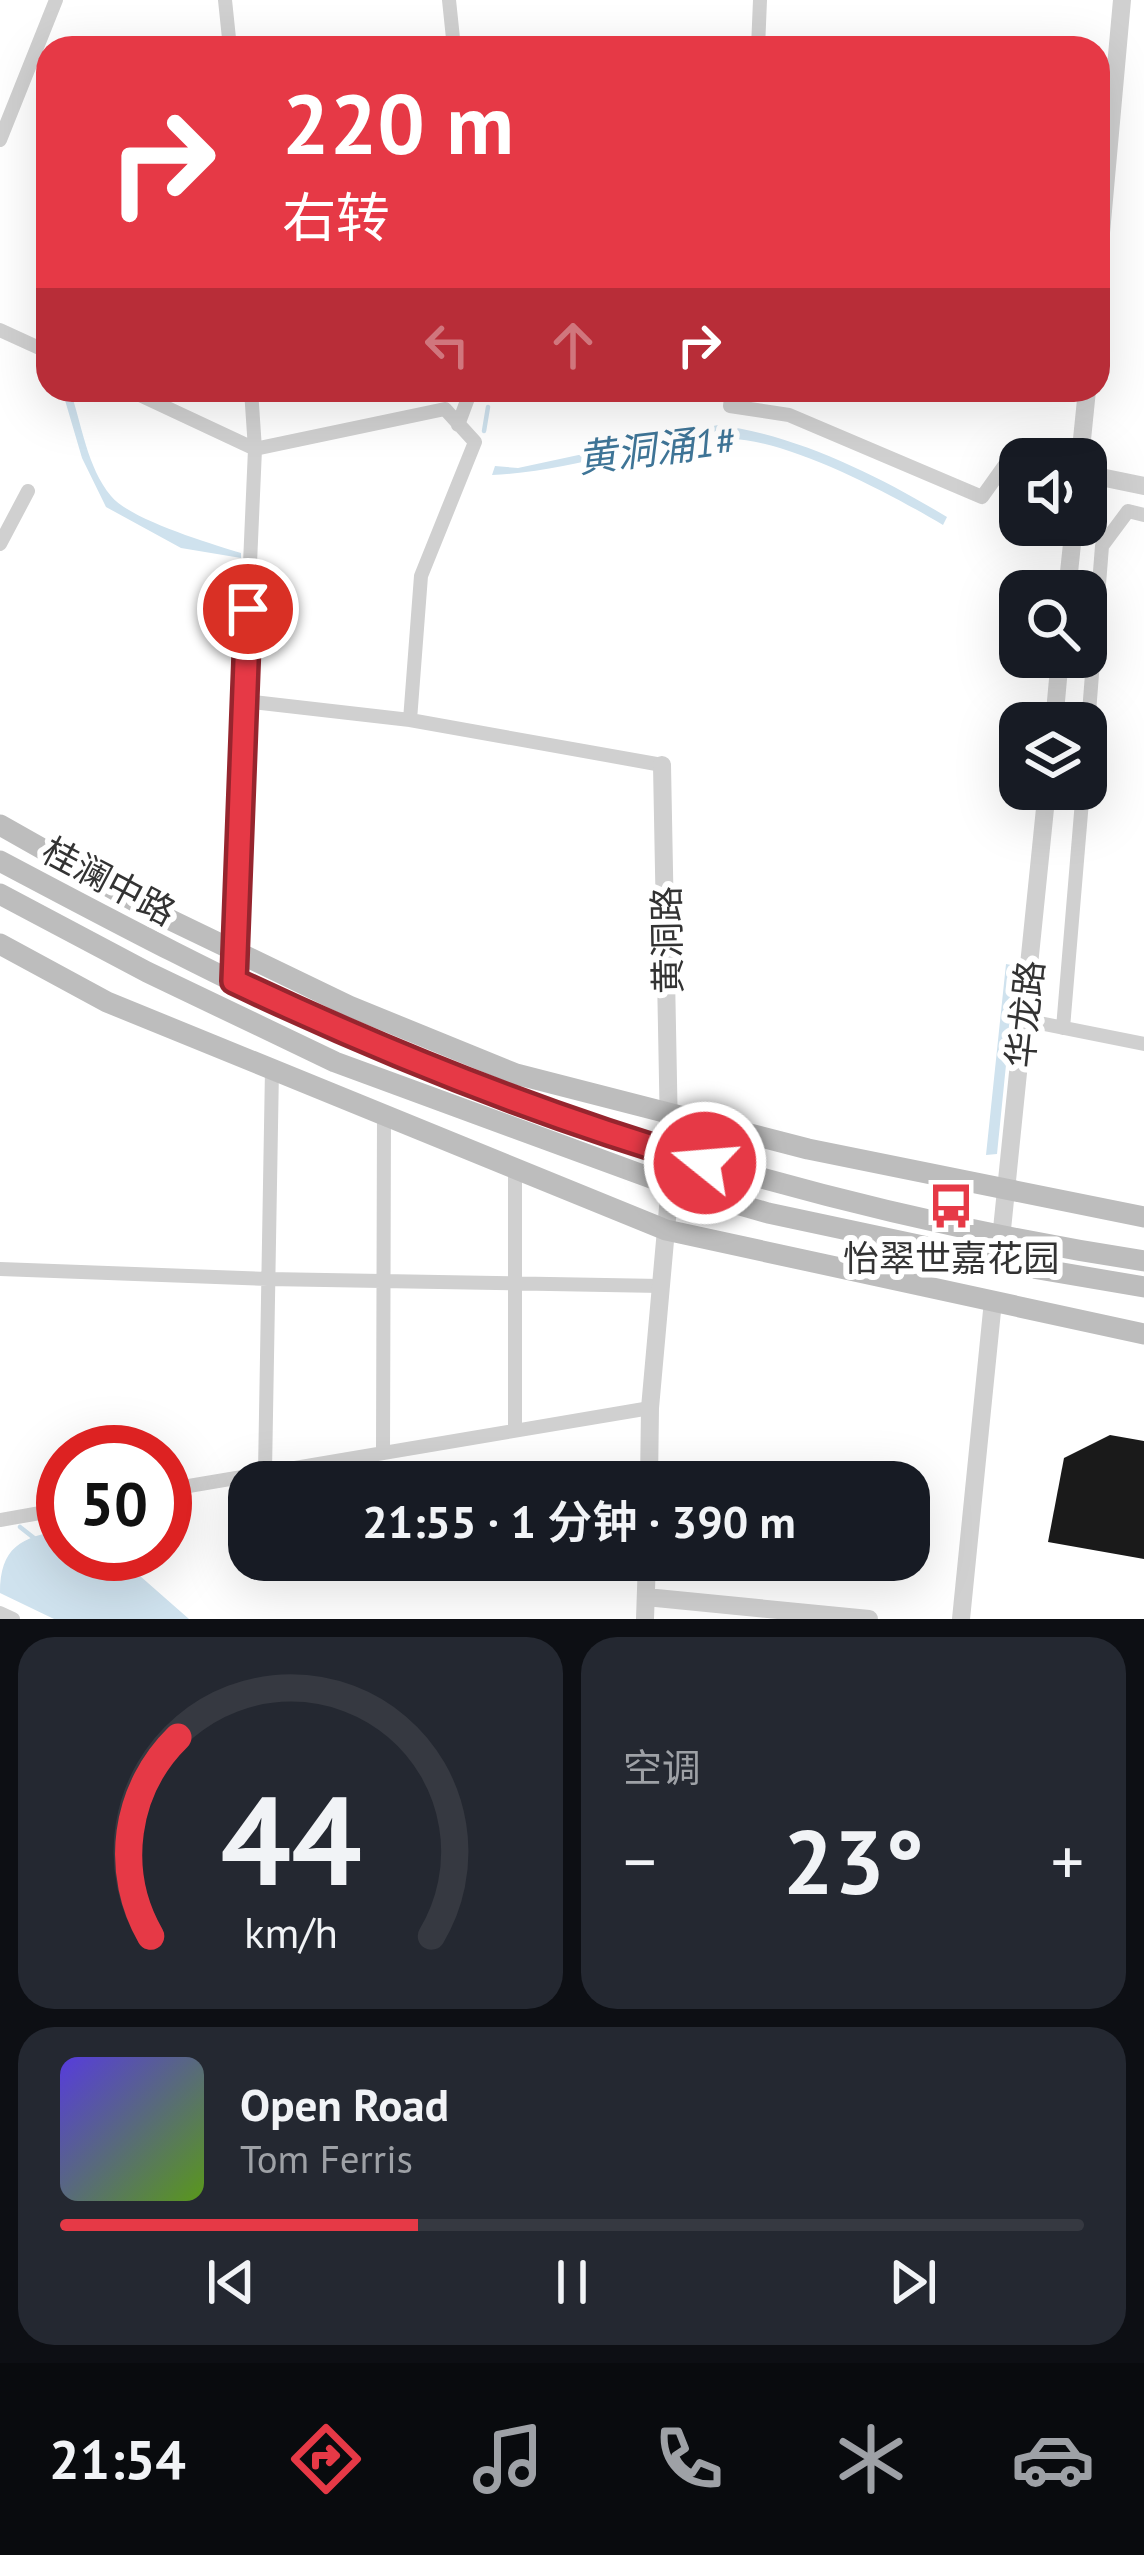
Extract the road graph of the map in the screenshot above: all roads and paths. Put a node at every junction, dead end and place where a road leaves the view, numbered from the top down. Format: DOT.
graph roads {
  1 [pos="56,0"];
  2 [pos="225,0"];
  3 [pos="449,0"];
  4 [pos="760,0"];
  5 [pos="1122,0"];
  6 [pos="42,36"];
  7 [pos="229,36"];
  8 [pos="453,36"];
  9 [pos="758,36"];
  10 [pos="36,50"];
  11 [pos="1110,133"];
  12 [pos="0,140"];
  13 [pos="0,330"];
  14 [pos="36,346"];
  15 [pos="155,402"];
  16 [pos="252,402"];
  17 [pos="466,402"];
  18 [pos="730,402"];
  19 [pos="1086,402"];
  20 [pos="458,424"];
  21 [pos="1083,438"];
  22 [pos="255,449"];
  23 [pos="999,473"];
  24 [pos="1107,478"];
  25 [pos="1144,486"];
  26 [pos="28,491"];
  27 [pos="1144,514"];
  28 [pos="0,544"];
  29 [pos="1098,570"];
  30 [pos="244,701"];
  31 [pos="410,720"];
  32 [pos="662,765"];
  33 [pos="1045,810"];
  34 [pos="1081,810"];
  35 [pos="0,824"];
  36 [pos="0,861"];
  37 [pos="0,894"];
  38 [pos="0,944"];
  39 [pos="234,950"];
  40 [pos="234,981"];
  41 [pos="1024,1020"];
  42 [pos="1063,1028"];
  43 [pos="1144,1044"];
  44 [pos="272,1069"];
  45 [pos="351,1069"];
  46 [pos="384,1115"];
  47 [pos="669,1116"];
  48 [pos="670,1153"];
  49 [pos="515,1168"];
  50 [pos="670,1185"];
  51 [pos="1007,1191"];
  52 [pos="1144,1217"];
  53 [pos="666,1230"];
  54 [pos="1001,1239"];
  55 [pos="1144,1262"];
  56 [pos="0,1269"];
  57 [pos="268,1280"];
  58 [pos="383,1281"];
  59 [pos="515,1283"];
  60 [pos="661,1286"];
  61 [pos="1144,1287"];
  62 [pos="993,1301"];
  63 [pos="1144,1334"];
  64 [pos="650,1408"];
  65 [pos="515,1430"];
  66 [pos="383,1453"];
  67 [pos="265,1461"];
  68 [pos="333,1461"];
  69 [pos="649,1461"];
  70 [pos="228,1479"];
  71 [pos="192,1485"];
  72 [pos="36,1514"];
  73 [pos="0,1520"];
  74 [pos="646,1581"];
  75 [pos="646,1597"];
  76 [pos="0,1613"];
  77 [pos="13,1619"];
  78 [pos="645,1619"];
  79 [pos="869,1619"];
  80 [pos="961,1619"];
  1 -- 6 [label="street"];
  2 -- 7 [label="street"];
  3 -- 8 [label="street"];
  4 -- 9 [label="street"];
  5 -- 11 [label="street"];
  10 -- 12 [label="street"];
  13 -- 14 [label="street"];
  15 -- 22 [label="street"];
  16 -- 22 [label="street"];
  17 -- 20 [label="street"];
  18 -- 23 [label="street"];
  19 -- 21 [label="street"];
  20 -- 22 [label="street"];
  20 -- 31 [label="street"];
  22 -- 30 [label="street"];
  24 -- 25 [label="street"];
  26 -- 28 [label="street"];
  27 -- 29 [label="street"];
  30 -- 31 [label="street"];
  30 -- 39 [label="street"];
  31 -- 32 [label="street"];
  32 -- 47 [label="street, 黄洞路"];
  33 -- 41 [label="street, 华龙路"];
  34 -- 42 [label="street"];
  35 -- 39 [label="main road"];
  36 -- 40 [label="main road, 桂澜中路"];
  37 -- 45 [label="main road, 桂澜中路"];
  38 -- 44 [label="main road"];
  39 -- 40 [label="street"];
  39 -- 47 [label="main road"];
  40 -- 48 [label="main road, 桂澜中路"];
  41 -- 42 [label="street"];
  41 -- 51 [label="street, 华龙路"];
  42 -- 43 [label="street"];
  44 -- 45 [label="main road"];
  44 -- 46 [label="main road"];
  44 -- 57 [label="street"];
  45 -- 50 [label="main road, 桂澜中路"];
  46 -- 49 [label="main road"];
  46 -- 58 [label="street"];
  47 -- 48 [label="street, 黄洞路"];
  47 -- 51 [label="main road"];
  48 -- 50 [label="street, 黄洞路"];
  48 -- 54 [label="main road, 桂澜中路"];
  49 -- 53 [label="main road"];
  49 -- 59 [label="street"];
  50 -- 53 [label="street, 黄洞路"];
  50 -- 61 [label="main road, 桂澜中路"];
  51 -- 52 [label="main road"];
  51 -- 54 [label="street, 华龙路"];
  53 -- 60 [label="street, 黄洞路"];
  53 -- 62 [label="main road"];
  54 -- 55 [label="main road, 桂澜中路"];
  56 -- 57 [label="street"];
  57 -- 58 [label="street"];
  57 -- 67 [label="street"];
  58 -- 59 [label="street"];
  58 -- 66 [label="street"];
  59 -- 60 [label="street"];
  59 -- 65 [label="street"];
  60 -- 64 [label="street, 黄洞路"];
  62 -- 63 [label="main road"];
  62 -- 80 [label="street"];
  64 -- 65 [label="street"];
  64 -- 69 [label="street, 黄洞路"];
  65 -- 66 [label="street"];
  66 -- 68 [label="street"];
  70 -- 71 [label="street"];
  72 -- 73 [label="street"];
  74 -- 75 [label="street"];
  75 -- 78 [label="street"];
  75 -- 79 [label="street"];
  76 -- 77 [label="street"];
}
